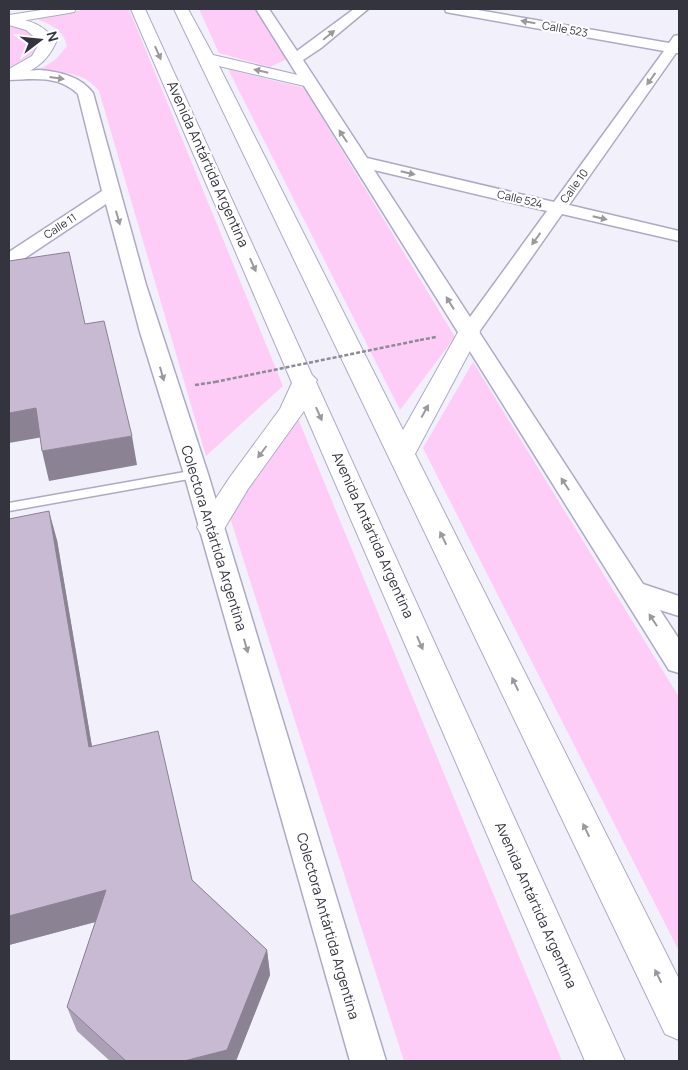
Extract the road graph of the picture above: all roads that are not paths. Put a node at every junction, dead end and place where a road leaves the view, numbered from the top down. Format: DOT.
graph roads {
  1 [pos="69,9"];
  2 [pos="138,9"];
  3 [pos="181,9"];
  4 [pos="263,9"];
  5 [pos="362,9"];
  6 [pos="451,9"];
  7 [pos="9,20"];
  8 [pos="677,45"];
  9 [pos="207,58"];
  10 [pos="294,59"];
  11 [pos="9,75"];
  12 [pos="309,82"];
  13 [pos="360,162"];
  14 [pos="111,193"];
  15 [pos="558,208"];
  16 [pos="679,236"];
  17 [pos="9,260"];
  18 [pos="469,332"];
  19 [pos="305,380"];
  20 [pos="402,454"];
  21 [pos="196,474"];
  22 [pos="9,507"];
  23 [pos="211,527"];
  24 [pos="634,591"];
  25 [pos="679,606"];
  26 [pos="679,662"];
  27 [pos="679,1020"];
  28 [pos="368,1061"];
  29 [pos="605,1061"];
  1 -- 7 [label="main road"];
  2 -- 19 [label="main road, Avenida Antártida Argentina, one-way"];
  3 -- 9 [label="main road"];
  4 -- 10 [label="street"];
  10 -- 5 [label="street, one-way"];
  8 -- 6 [label="street, Calle 523, one-way"];
  7 -- 11 [label="main road"];
  8 -- 15 [label="street, Calle 10, one-way"];
  12 -- 9 [label="main road, one-way"];
  9 -- 20 [label="main road"];
  10 -- 12 [label="street"];
  11 -- 14 [label="street, Colectora Antártida Argentina, one-way"];
  13 -- 12 [label="street, one-way"];
  13 -- 15 [label="street, Calle 524, one-way"];
  18 -- 13 [label="street, one-way"];
  14 -- 17 [label="street, Calle 11"];
  14 -- 21 [label="street, Colectora Antártida Argentina, one-way"];
  15 -- 16 [label="street, Calle 524, one-way"];
  15 -- 18 [label="street, Calle 10, one-way"];
  20 -- 18 [label="main road, one-way"];
  24 -- 18 [label="street, one-way"];
  19 -- 23 [label="main road, one-way"];
  19 -- 29 [label="main road, Avenida Antártida Argentina, one-way"];
  27 -- 20 [label="main road, one-way"];
  21 -- 22 [label="lane"];
  21 -- 23 [label="street, Colectora Antártida Argentina"];
  23 -- 28 [label="street, Colectora Antártida Argentina, one-way"];
  24 -- 25 [label="street"];
  26 -- 24 [label="street, one-way"];
}
